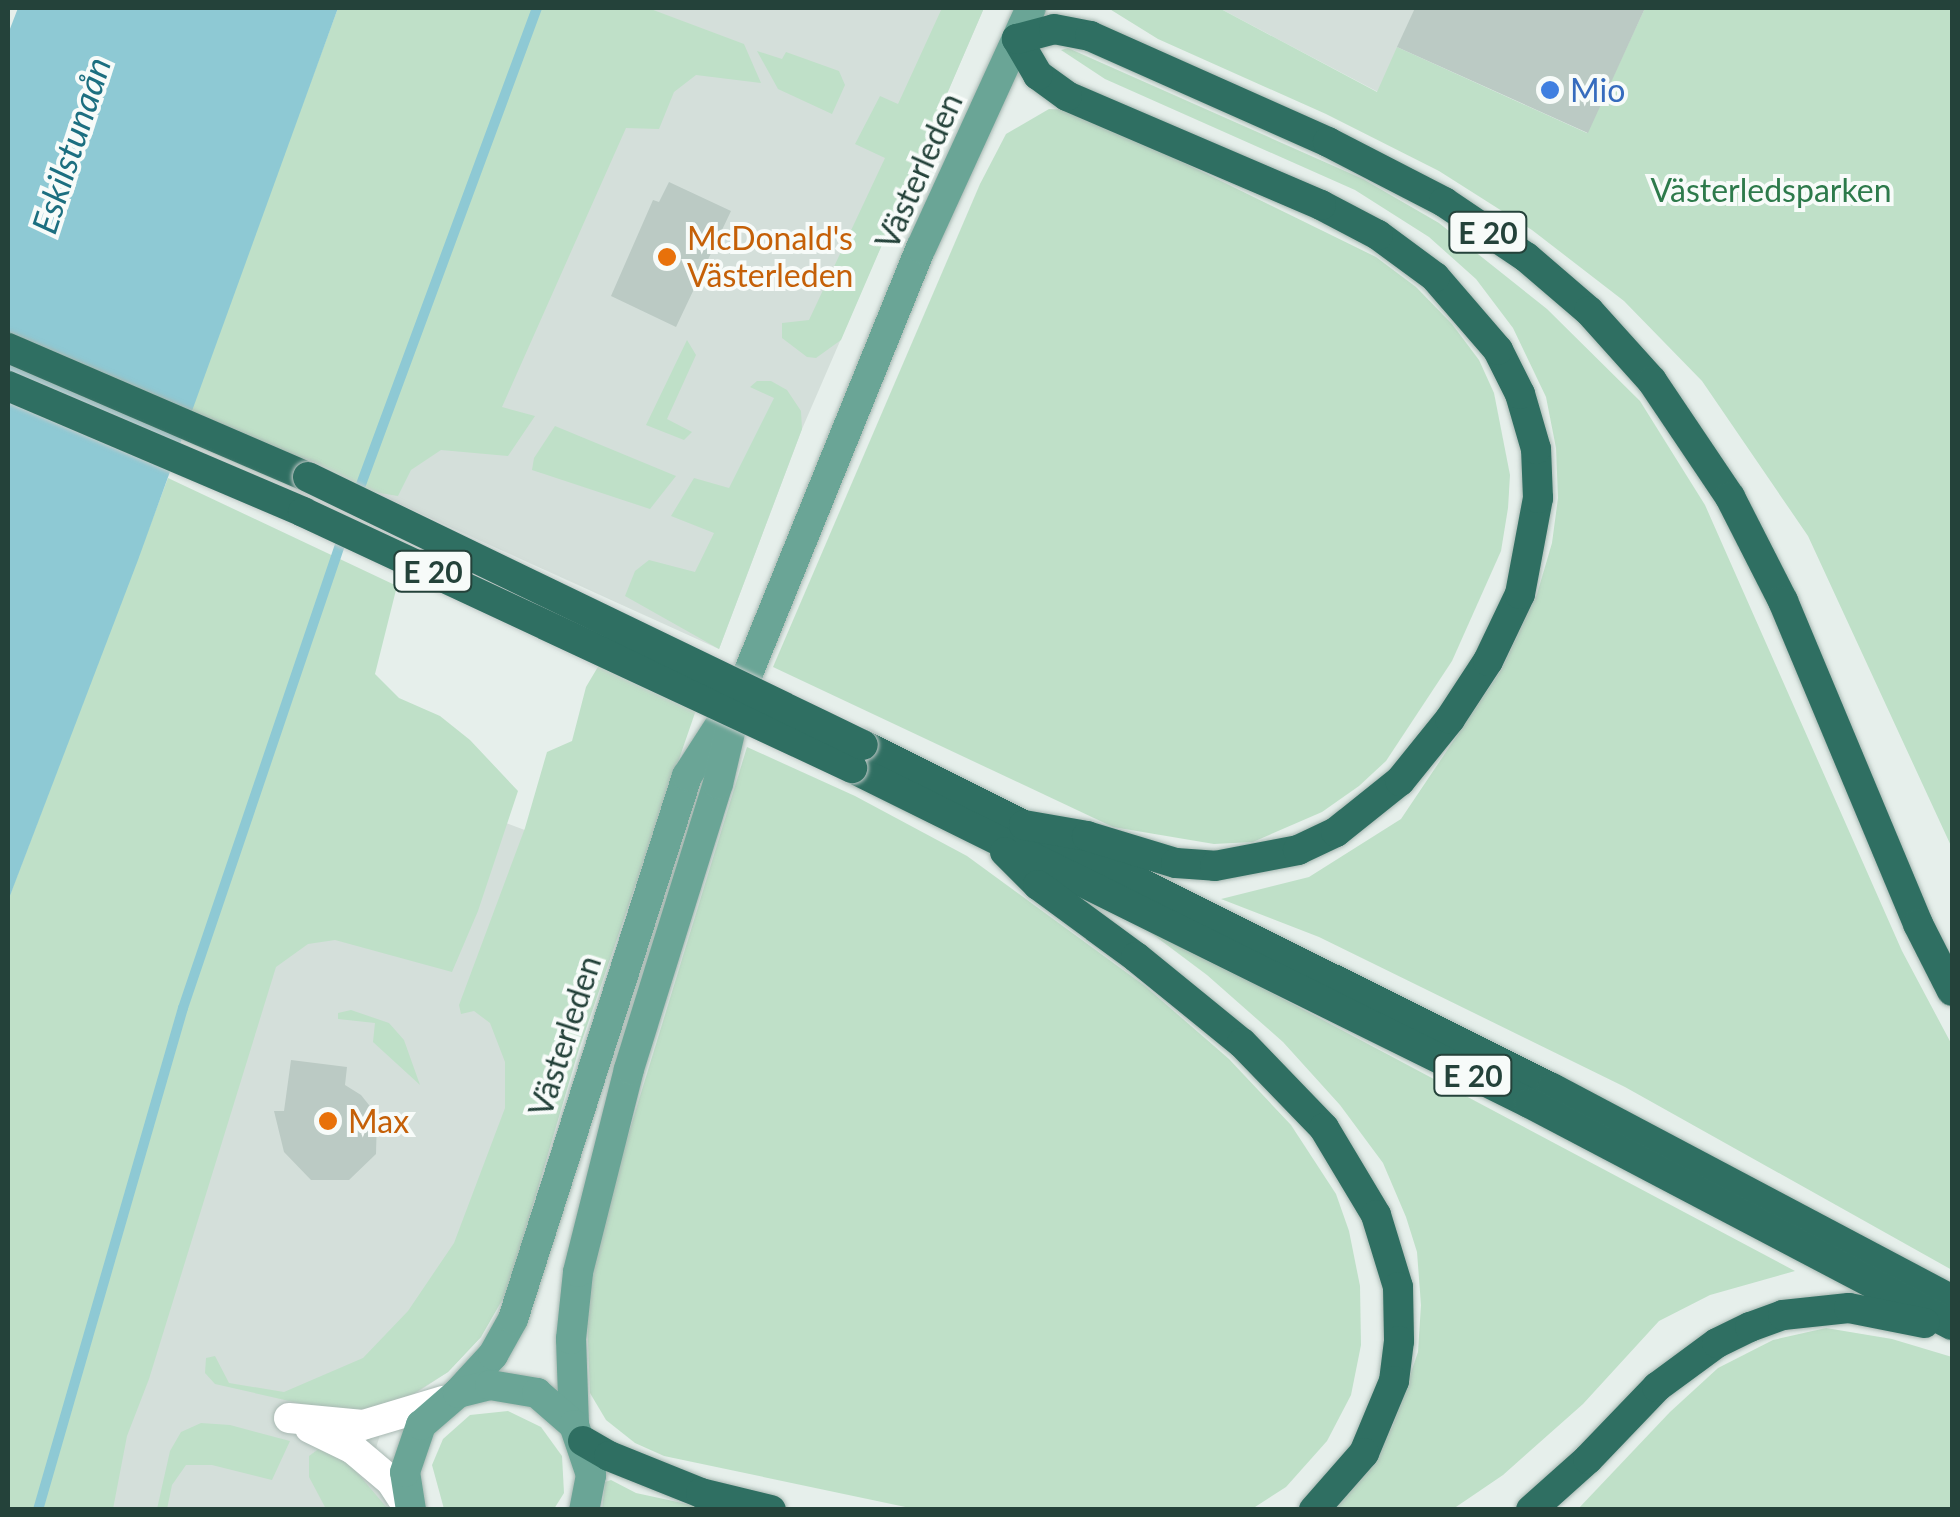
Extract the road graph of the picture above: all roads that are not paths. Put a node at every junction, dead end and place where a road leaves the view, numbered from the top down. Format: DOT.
graph roads {
  1 [pos="1031,8"];
  2 [pos="1017,39"];
  3 [pos="8,348"];
  4 [pos="8,386"];
  5 [pos="738,698"];
  6 [pos="858,756"];
  7 [pos="1024,825"];
  8 [pos="989,836"];
  9 [pos="1952,991"];
  10 [pos="1952,1300"];
  11 [pos="1952,1328"];
  12 [pos="451,1397"];
  13 [pos="579,1433"];
  14 [pos="410,1510"];
  15 [pos="584,1510"];
  16 [pos="771,1510"];
  17 [pos="1314,1510"];
  18 [pos="1531,1510"];
  1 -- 2 [label="main road, Västerleden"];
  2 -- 5 [label="main road, Västerleden"];
  2 -- 7 [label="highway, E 20"];
  2 -- 9 [label="highway, E 20"];
  3 -- 6 [label="highway, E 20, bridge"];
  4 -- 6 [label="highway, E 20, bridge"];
  5 -- 12 [label="main road, Västerleden"];
  5 -- 13 [label="main road, Västerleden"];
  6 -- 7 [label="highway, E 20"];
  6 -- 8 [label="highway, E 20"];
  7 -- 10 [label="highway, E 20"];
  8 -- 11 [label="highway, E 20"];
  8 -- 17 [label="highway, E 20"];
  11 -- 18 [label="highway, E 20"];
  12 -- 13 [label="main road"];
  12 -- 14 [label="main road, Västerleden"];
  12 -- 14 [label="street"];
  13 -- 15 [label="main road, Västerleden"];
  13 -- 16 [label="highway"];
}
